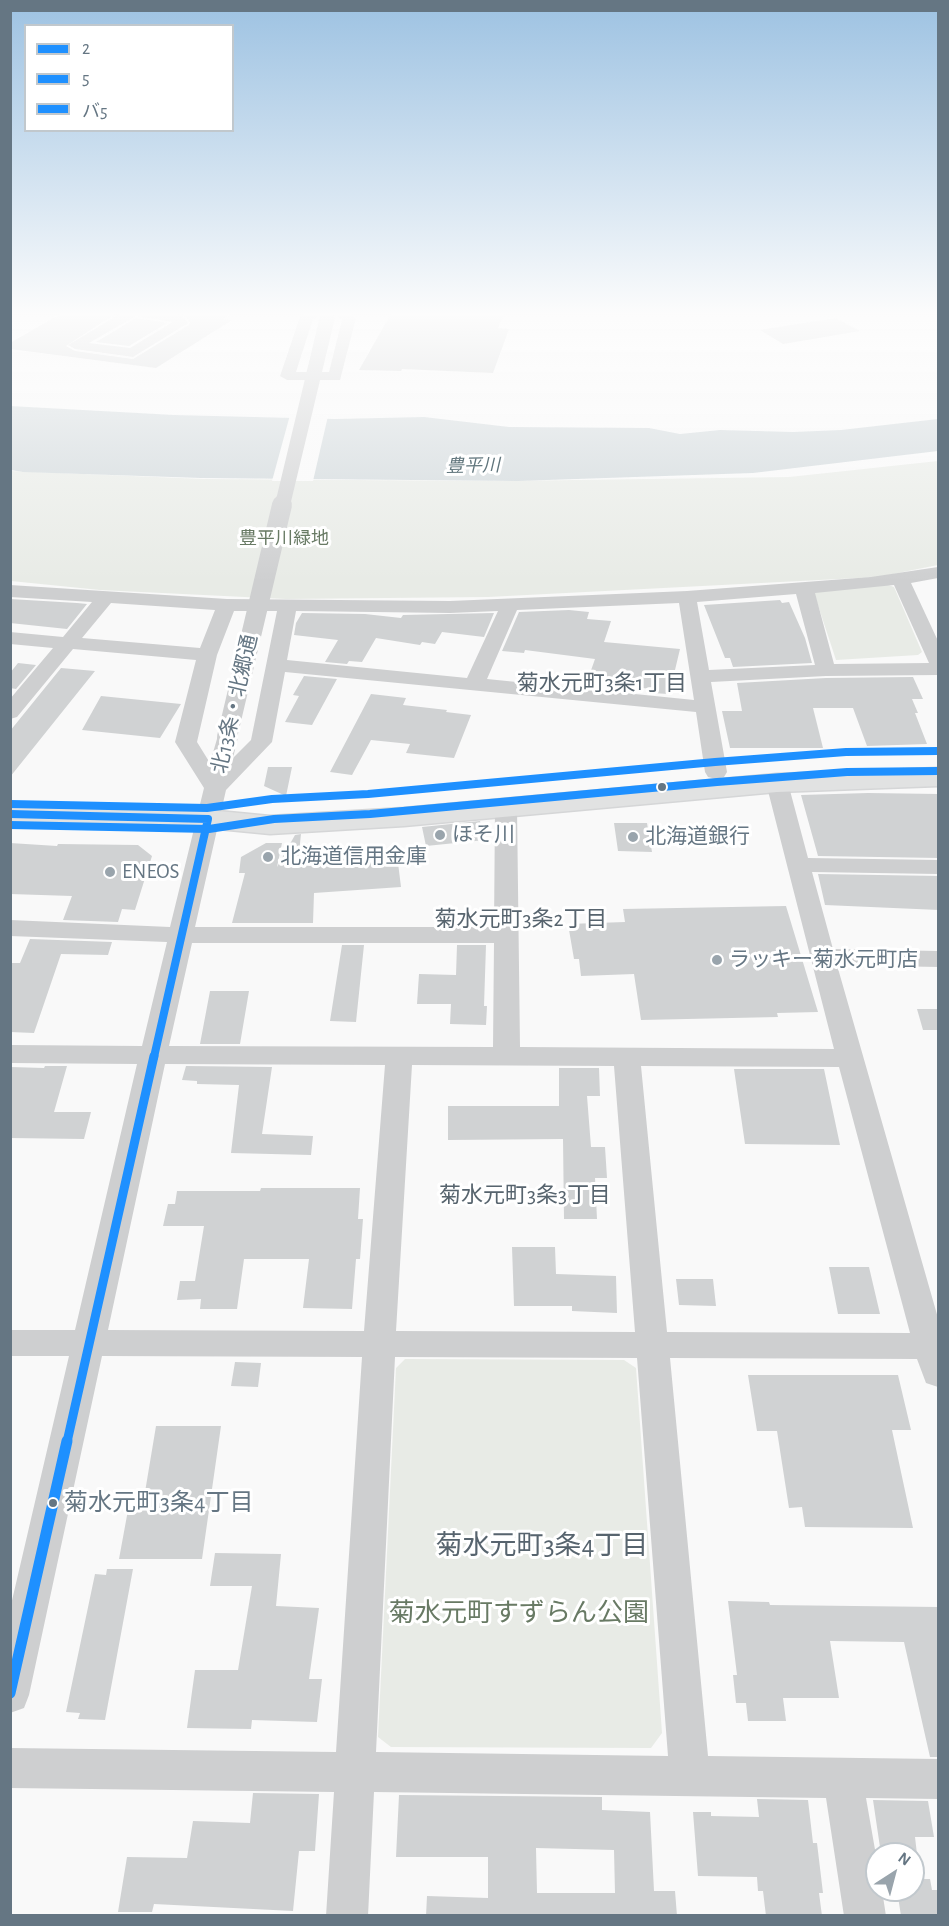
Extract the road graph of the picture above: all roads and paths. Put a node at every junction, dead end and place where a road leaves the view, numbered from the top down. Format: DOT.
graph roads {
  1 [pos="307,402"];
  2 [pos="939,573"];
  3 [pos="901,580"];
  4 [pos="804,588"];
  5 [pos="10,591"];
  6 [pos="687,597"];
  7 [pos="105,598"];
  8 [pos="227,605"];
  9 [pos="510,606"];
  10 [pos="287,607"];
  11 [pos="10,638"];
  12 [pos="68,644"];
  13 [pos="207,655"];
  14 [pos="939,662"];
  15 [pos="276,666"];
  16 [pos="939,669"];
  17 [pos="826,670"];
  18 [pos="700,677"];
  19 [pos="474,685"];
  20 [pos="15,702"];
  21 [pos="705,706"];
  22 [pos="939,761"];
  23 [pos="716,772"];
  24 [pos="939,777"];
  25 [pos="777,783"];
  26 [pos="215,788"];
  27 [pos="506,808"];
  28 [pos="10,814"];
  29 [pos="208,819"];
  30 [pos="798,864"];
  31 [pos="939,867"];
  32 [pos="10,928"];
  33 [pos="507,935"];
  34 [pos="180,936"];
  35 [pos="822,957"];
  36 [pos="939,959"];
  37 [pos="10,1054"];
  38 [pos="153,1054"];
  39 [pos="399,1056"];
  40 [pos="507,1056"];
  41 [pos="627,1057"];
  42 [pos="851,1058"];
  43 [pos="10,1343"];
  44 [pos="90,1344"];
  45 [pos="379,1344"];
  46 [pos="653,1345"];
  47 [pos="935,1360"];
  48 [pos="10,1695"];
  49 [pos="10,1768"];
  50 [pos="357,1773"];
  51 [pos="690,1774"];
  52 [pos="843,1779"];
  53 [pos="939,1779"];
  54 [pos="347,1916"];
  55 [pos="865,1916"];
  1 -- 26 [label="street, 北13条・北郷通, bridge"];
  2 -- 3 [label="street"];
  3 -- 4 [label="street"];
  3 -- 14 [label="street"];
  4 -- 6 [label="street"];
  4 -- 17 [label="street"];
  5 -- 7 [label="street"];
  6 -- 9 [label="street"];
  6 -- 18 [label="street"];
  7 -- 8 [label="street"];
  7 -- 12 [label="street"];
  8 -- 10 [label="street"];
  8 -- 13 [label="street"];
  9 -- 10 [label="street"];
  9 -- 19 [label="street"];
  10 -- 15 [label="street"];
  11 -- 12 [label="street"];
  12 -- 13 [label="street"];
  12 -- 20 [label="street"];
  13 -- 26 [label="street"];
  15 -- 19 [label="street"];
  15 -- 26 [label="street"];
  16 -- 17 [label="street"];
  17 -- 18 [label="street"];
  18 -- 21 [label="street"];
  19 -- 21 [label="street"];
  21 -- 23 [label="street"];
  22 -- 23 [label="main road"];
  23 -- 29 [label="main road"];
  24 -- 25 [label="main road"];
  25 -- 27 [label="main road"];
  25 -- 30 [label="street"];
  26 -- 29 [label="street, 北13条・北郷通"];
  27 -- 29 [label="main road"];
  27 -- 33 [label="street"];
  28 -- 29 [label="main road"];
  29 -- 34 [label="street, 北13条・北郷通"];
  30 -- 31 [label="street"];
  30 -- 35 [label="street"];
  32 -- 34 [label="street"];
  33 -- 34 [label="street"];
  33 -- 40 [label="street"];
  34 -- 38 [label="street, 北13条・北郷通"];
  35 -- 36 [label="street"];
  35 -- 42 [label="street"];
  37 -- 38 [label="street"];
  38 -- 39 [label="street"];
  38 -- 44 [label="street, 北13条・北郷通"];
  39 -- 40 [label="street"];
  39 -- 45 [label="street"];
  40 -- 41 [label="street"];
  41 -- 42 [label="street"];
  41 -- 46 [label="street"];
  42 -- 47 [label="street"];
  43 -- 44 [label="street"];
  44 -- 45 [label="street"];
  44 -- 48 [label="street, 北13条・北郷通"];
  45 -- 46 [label="street"];
  45 -- 50 [label="street"];
  46 -- 47 [label="street"];
  46 -- 51 [label="street"];
  49 -- 50 [label="street"];
  50 -- 51 [label="street"];
  50 -- 54 [label="street"];
  51 -- 52 [label="street"];
  52 -- 53 [label="street"];
  52 -- 55 [label="street"];
}
